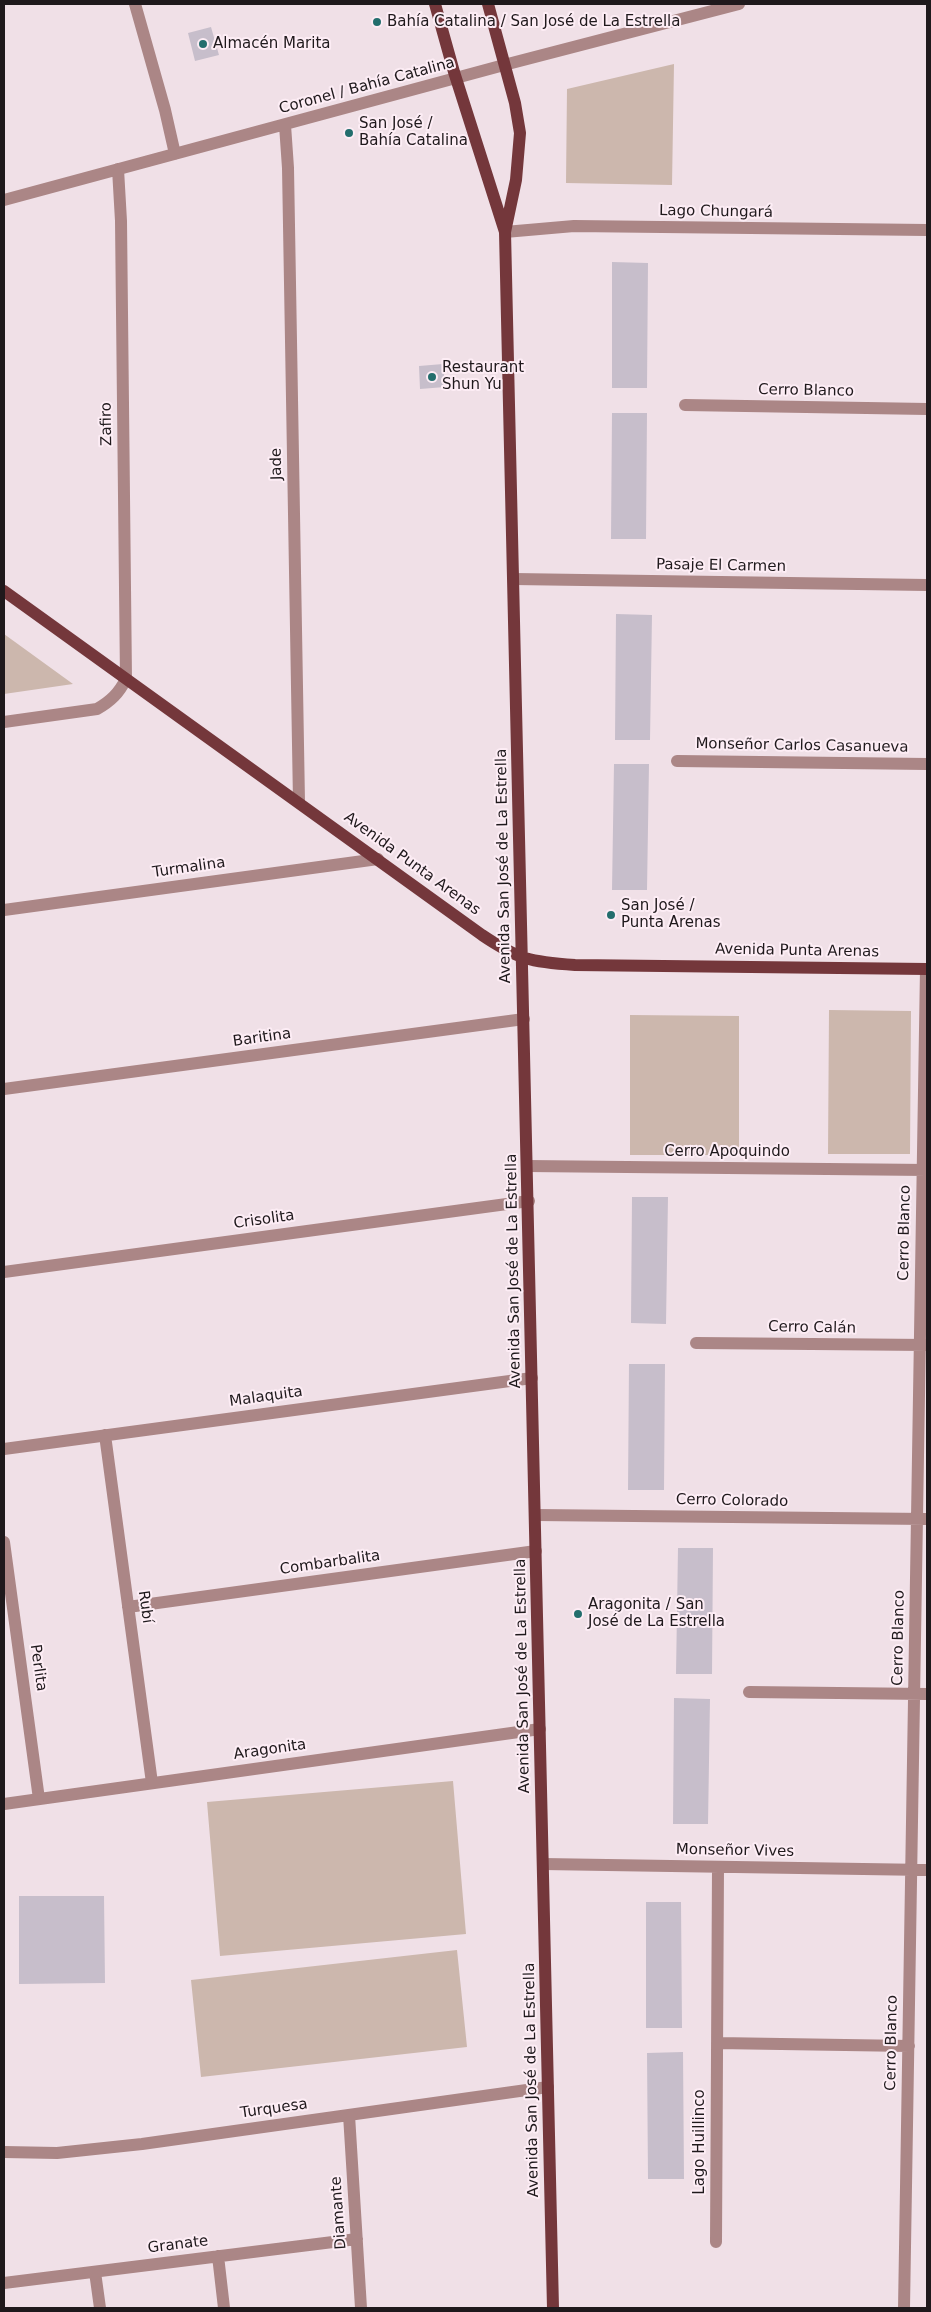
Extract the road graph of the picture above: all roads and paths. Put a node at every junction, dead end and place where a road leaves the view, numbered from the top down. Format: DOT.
graph roads {
  1 [pos="135,4"];
  2 [pos="435,4"];
  3 [pos="488,4"];
  4 [pos="739,4"];
  5 [pos="504,65"];
  6 [pos="457,79"];
  7 [pos="285,125"];
  8 [pos="175,154"];
  9 [pos="118,169"];
  10 [pos="4,200"];
  11 [pos="927,230"];
  12 [pos="505,232"];
  13 [pos="685,405"];
  14 [pos="927,409"];
  15 [pos="514,579"];
  16 [pos="927,585"];
  17 [pos="4,591"];
  18 [pos="126,679"];
  19 [pos="4,722"];
  20 [pos="677,761"];
  21 [pos="927,764"];
  22 [pos="299,802"];
  23 [pos="378,859"];
  24 [pos="4,910"];
  25 [pos="522,959"];
  26 [pos="927,969"];
  27 [pos="524,1019"];
  28 [pos="4,1089"];
  29 [pos="527,1166"];
  30 [pos="925,1170"];
  31 [pos="528,1201"];
  32 [pos="4,1272"];
  33 [pos="696,1343"];
  34 [pos="924,1345"];
  35 [pos="532,1378"];
  36 [pos="106,1436"];
  37 [pos="4,1449"];
  38 [pos="536,1515"];
  39 [pos="922,1519"];
  40 [pos="4,1542"];
  41 [pos="536,1551"];
  42 [pos="128,1607"];
  43 [pos="749,1692"];
  44 [pos="921,1694"];
  45 [pos="540,1729"];
  46 [pos="152,1783"];
  47 [pos="39,1799"];
  48 [pos="4,1804"];
  49 [pos="543,1864"];
  50 [pos="718,1867"];
  51 [pos="912,1869"];
  52 [pos="927,1870"];
  53 [pos="717,2043"];
  54 [pos="908,2046"];
  55 [pos="548,2087"];
  56 [pos="349,2115"];
  57 [pos="4,2152"];
  58 [pos="357,2239"];
  59 [pos="716,2242"];
  60 [pos="218,2256"];
  61 [pos="95,2272"];
  62 [pos="4,2283"];
  63 [pos="100,2308"];
  64 [pos="224,2308"];
  65 [pos="361,2308"];
  66 [pos="553,2308"];
  67 [pos="904,2308"];
  1 -- 8 [label="street"];
  2 -- 6 [label="main road, Avenida San José de La Estrella"];
  3 -- 5 [label="main road, Avenida San José de La Estrella"];
  4 -- 5 [label="street, Coronel / Bahía Catalina"];
  5 -- 6 [label="street, Coronel / Bahía Catalina"];
  5 -- 12 [label="main road, Avenida San José de La Estrella"];
  6 -- 7 [label="street, Coronel / Bahía Catalina"];
  6 -- 12 [label="main road, Avenida San José de La Estrella"];
  7 -- 8 [label="street, Coronel / Bahía Catalina"];
  7 -- 22 [label="street, Jade"];
  8 -- 9 [label="street, Coronel / Bahía Catalina"];
  9 -- 10 [label="street, Coronel / Bahía Catalina"];
  9 -- 18 [label="street, Zafiro"];
  11 -- 12 [label="street, Lago Chungará"];
  12 -- 15 [label="main road, Avenida San José de La Estrella"];
  13 -- 14 [label="street, Cerro Blanco"];
  15 -- 16 [label="street, Pasaje El Carmen"];
  15 -- 25 [label="main road, Avenida San José de La Estrella"];
  17 -- 18 [label="main road, Avenida Punta Arenas"];
  18 -- 19 [label="street"];
  18 -- 22 [label="main road, Avenida Punta Arenas"];
  20 -- 21 [label="street, Monseñor Carlos Casanueva"];
  22 -- 23 [label="main road, Avenida Punta Arenas"];
  23 -- 24 [label="street, Turmalina"];
  23 -- 25 [label="main road, Avenida Punta Arenas"];
  25 -- 26 [label="main road, Avenida Punta Arenas"];
  25 -- 27 [label="main road, Avenida San José de La Estrella"];
  26 -- 30 [label="street, Cerro Blanco"];
  27 -- 28 [label="street, Baritina"];
  27 -- 29 [label="main road, Avenida San José de La Estrella"];
  29 -- 30 [label="street, Cerro Apoquindo"];
  29 -- 31 [label="main road, Avenida San José de La Estrella"];
  30 -- 34 [label="street, Cerro Blanco"];
  31 -- 32 [label="street, Crisolita"];
  31 -- 35 [label="main road, Avenida San José de La Estrella"];
  33 -- 34 [label="street, Cerro Calán"];
  34 -- 39 [label="street, Cerro Blanco"];
  35 -- 36 [label="street, Malaquita"];
  35 -- 38 [label="main road, Avenida San José de La Estrella"];
  36 -- 37 [label="street, Malaquita"];
  36 -- 42 [label="street, Rubí"];
  38 -- 39 [label="street, Cerro Colorado"];
  38 -- 41 [label="main road, Avenida San José de La Estrella"];
  39 -- 44 [label="street, Cerro Blanco"];
  40 -- 47 [label="street, Perlita"];
  41 -- 42 [label="street, Combarbalita"];
  41 -- 45 [label="main road, Avenida San José de La Estrella"];
  42 -- 46 [label="street, Rubí"];
  43 -- 44 [label="street"];
  44 -- 51 [label="street, Cerro Blanco"];
  45 -- 46 [label="street, Aragonita"];
  45 -- 49 [label="main road, Avenida San José de La Estrella"];
  46 -- 47 [label="street, Aragonita"];
  47 -- 48 [label="street, Aragonita"];
  49 -- 50 [label="street, Monseñor Vives"];
  49 -- 55 [label="main road, Avenida San José de La Estrella"];
  50 -- 51 [label="street, Monseñor Vives"];
  50 -- 53 [label="street, Lago Huillinco"];
  51 -- 52 [label="street, Monseñor Vives"];
  51 -- 54 [label="street, Cerro Blanco"];
  53 -- 54 [label="street"];
  53 -- 59 [label="street, Lago Huillinco"];
  54 -- 67 [label="street, Cerro Blanco"];
  55 -- 56 [label="street, Turquesa"];
  55 -- 66 [label="main road, Avenida San José de La Estrella"];
  56 -- 57 [label="street, Turquesa"];
  56 -- 58 [label="street, Diamante"];
  58 -- 60 [label="street, Granate"];
  58 -- 65 [label="street, Diamante"];
  60 -- 61 [label="street, Granate"];
  60 -- 64 [label="street"];
  61 -- 62 [label="street, Granate"];
  61 -- 63 [label="street"];
}
